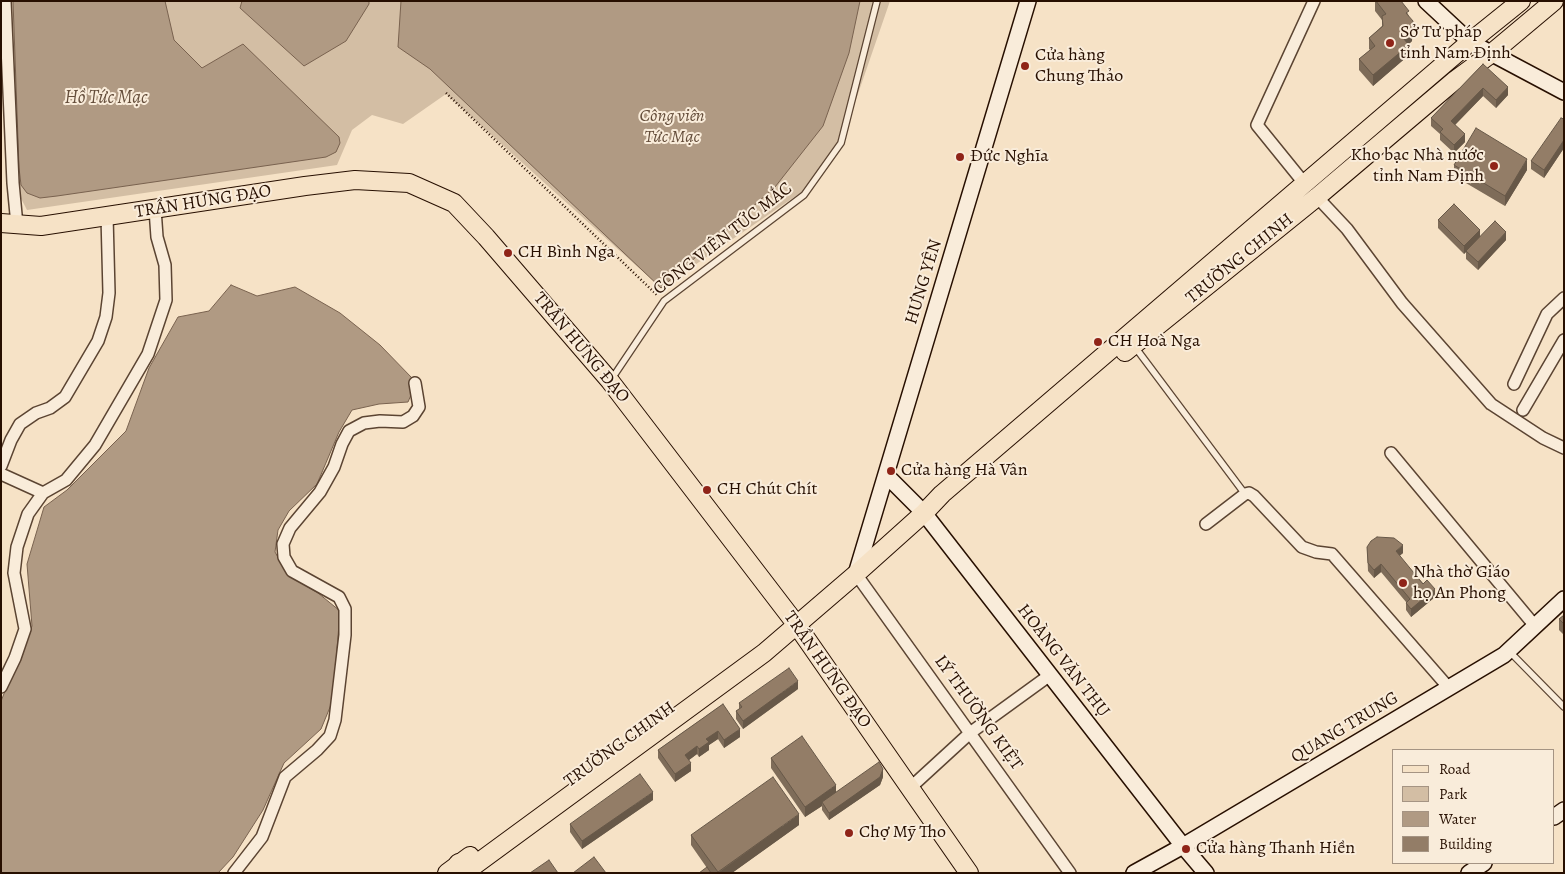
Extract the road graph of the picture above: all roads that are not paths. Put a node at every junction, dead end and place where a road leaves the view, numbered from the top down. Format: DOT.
graph roads {
  1 [pos="5,1"];
  2 [pos="877,1"];
  3 [pos="1028,1"];
  4 [pos="1314,1"];
  5 [pos="1426,1"];
  6 [pos="1521,1"];
  7 [pos="1554,1"];
  8 [pos="1470,42"];
  9 [pos="1492,53"];
  10 [pos="1564,92"];
  11 [pos="1304,183"];
  12 [pos="1316,197"];
  13 [pos="155,209"];
  14 [pos="107,216"];
  15 [pos="9,224"];
  16 [pos="1564,298"];
  17 [pos="1564,340"];
  18 [pos="1134,345"];
  19 [pos="610,381"];
  20 [pos="415,383"];
  21 [pos="1078,384"];
  22 [pos="1514,384"];
  23 [pos="1523,410"];
  24 [pos="1564,448"];
  25 [pos="1391,452"];
  26 [pos="1,466"];
  27 [pos="1,474"];
  28 [pos="886,475"];
  29 [pos="43,493"];
  30 [pos="1245,494"];
  31 [pos="924,514"];
  32 [pos="1206,524"];
  33 [pos="856,574"];
  34 [pos="1564,599"];
  35 [pos="796,624"];
  36 [pos="1535,626"];
  37 [pos="1509,651"];
  38 [pos="1050,675"];
  39 [pos="1,687"];
  40 [pos="1449,688"];
  41 [pos="1564,707"];
  42 [pos="970,733"];
  43 [pos="910,788"];
  44 [pos="1183,846"];
  45 [pos="1482,864"];
  46 [pos="459,870"];
  47 [pos="234,873"];
  48 [pos="970,873"];
  49 [pos="1070,873"];
  50 [pos="1134,873"];
  51 [pos="1206,873"];
  52 [pos="1469,873"];
  1 -- 15 [label="street"];
  2 -- 19 [label="lane, CÔNG VIÊN TỨC MẮC"];
  3 -- 28 [label="street, HƯNG YÊN"];
  4 -- 11 [label="street"];
  5 -- 8 [label="street"];
  6 -- 8 [label="main road, TRƯỜNG CHINH"];
  7 -- 9 [label="main road, TRƯỜNG CHINH"];
  8 -- 9 [label="street"];
  8 -- 11 [label="main road, TRƯỜNG CHINH"];
  9 -- 10 [label="street"];
  9 -- 12 [label="main road, TRƯỜNG CHINH"];
  11 -- 12 [label="main road"];
  11 -- 21 [label="main road, TRƯỜNG CHINH"];
  12 -- 18 [label="main road, TRƯỜNG CHINH"];
  12 -- 24 [label="street"];
  13 -- 14 [label="main road, TRẦN HƯNG ĐẠO"];
  13 -- 19 [label="main road, TRẦN HƯNG ĐẠO"];
  13 -- 29 [label="street"];
  14 -- 15 [label="main road, TRẦN HƯNG ĐẠO"];
  14 -- 26 [label="street"];
  16 -- 22 [label="street"];
  17 -- 23 [label="street"];
  18 -- 21 [label="main road, TRƯỜNG CHINH"];
  18 -- 30 [label="lane"];
  19 -- 35 [label="main road, TRẦN HƯNG ĐẠO"];
  20 -- 47 [label="street"];
  21 -- 31 [label="main road, TRƯỜNG CHINH"];
  25 -- 36 [label="street"];
  27 -- 29 [label="street"];
  28 -- 31 [label="street, HOÀNG VĂN THỤ"];
  28 -- 33 [label="street, HƯNG YÊN"];
  29 -- 39 [label="street"];
  30 -- 32 [label="street"];
  30 -- 40 [label="street"];
  31 -- 33 [label="main road, TRƯỜNG CHINH"];
  31 -- 38 [label="street, HOÀNG VĂN THỤ"];
  33 -- 35 [label="main road, TRƯỜNG CHINH"];
  33 -- 42 [label="street, LÝ THƯỜNG KIỆT"];
  34 -- 36 [label="street, QUANG TRUNG"];
  35 -- 43 [label="main road, TRẦN HƯNG ĐẠO"];
  35 -- 46 [label="main road, TRƯỜNG CHINH"];
  36 -- 37 [label="street, QUANG TRUNG"];
  37 -- 40 [label="street, QUANG TRUNG"];
  37 -- 41 [label="lane"];
  38 -- 42 [label="street"];
  38 -- 44 [label="street, HOÀNG VĂN THỤ"];
  40 -- 44 [label="street, QUANG TRUNG"];
  42 -- 43 [label="street"];
  42 -- 49 [label="street, LÝ THƯỜNG KIỆT"];
  43 -- 48 [label="main road, TRẦN HƯNG ĐẠO"];
  44 -- 50 [label="street, QUANG TRUNG"];
  44 -- 51 [label="street, HOÀNG VĂN THỤ"];
  45 -- 52 [label="street"];
}
